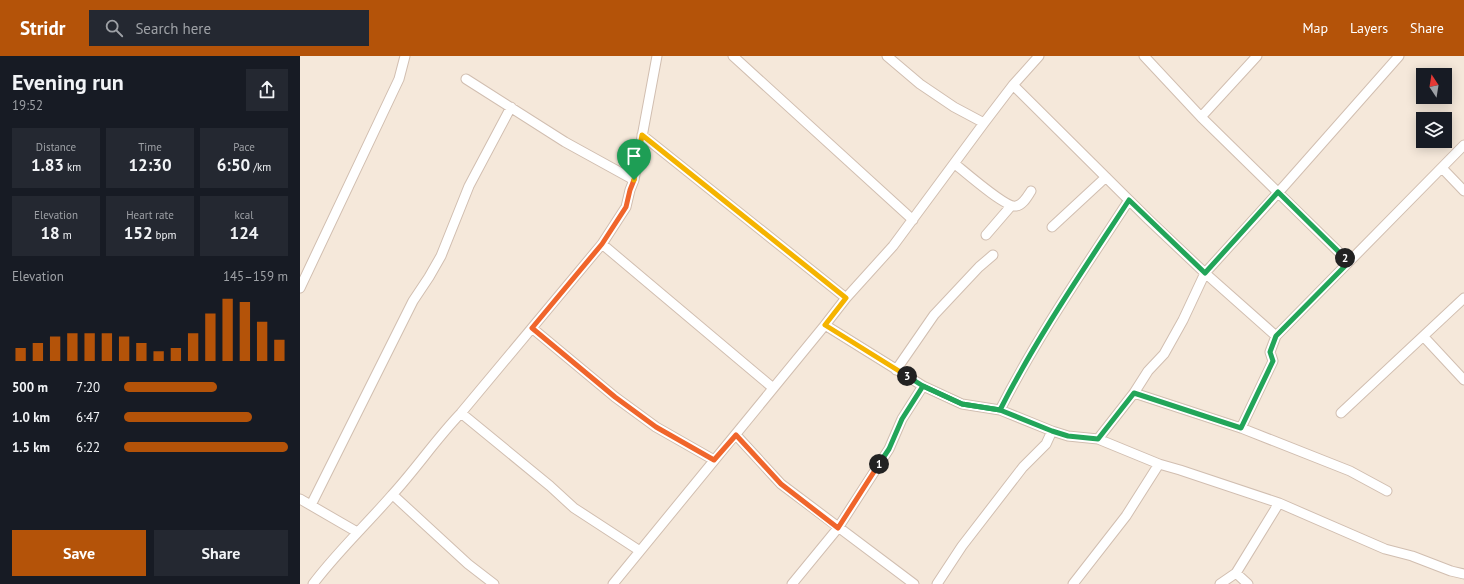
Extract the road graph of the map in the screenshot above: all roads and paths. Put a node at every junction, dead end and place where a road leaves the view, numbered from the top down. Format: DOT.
graph roads {
  1 [pos="405,56"];
  2 [pos="656,56"];
  3 [pos="733,56"];
  4 [pos="887,56"];
  5 [pos="1039,56"];
  6 [pos="1144,56"];
  7 [pos="1257,56"];
  8 [pos="1399,56"];
  9 [pos="466,79"];
  10 [pos="1013,85"];
  11 [pos="511,107"];
  12 [pos="1202,117"];
  13 [pos="984,123"];
  14 [pos="642,135"];
  15 [pos="1464,145"];
  16 [pos="955,164"];
  17 [pos="1442,168"];
  18 [pos="1106,177"];
  19 [pos="634,180"];
  20 [pos="1464,190"];
  21 [pos="1031,191"];
  22 [pos="1278,192"];
  23 [pos="1129,200"];
  24 [pos="1011,206"];
  25 [pos="913,220"];
  26 [pos="1052,227"];
  27 [pos="986,235"];
  28 [pos="602,244"];
  29 [pos="994,255"];
  30 [pos="1349,262"];
  31 [pos="1205,273"];
  32 [pos="300,288"];
  33 [pos="846,298"];
  34 [pos="1464,298"];
  35 [pos="825,325"];
  36 [pos="532,328"];
  37 [pos="1276,336"];
  38 [pos="1424,337"];
  39 [pos="896,370"];
  40 [pos="1464,380"];
  41 [pos="923,386"];
  42 [pos="773,388"];
  43 [pos="1134,393"];
  44 [pos="1000,410"];
  45 [pos="461,413"];
  46 [pos="1341,413"];
  47 [pos="1241,428"];
  48 [pos="1052,431"];
  49 [pos="736,435"];
  50 [pos="1098,439"];
  51 [pos="714,460"];
  52 [pos="1159,464"];
  53 [pos="1387,491"];
  54 [pos="393,495"];
  55 [pos="300,499"];
  56 [pos="1279,503"];
  57 [pos="311,505"];
  58 [pos="838,528"];
  59 [pos="357,532"];
  60 [pos="640,551"];
  61 [pos="1236,573"];
  62 [pos="1464,574"];
  63 [pos="314,584"];
  64 [pos="494,584"];
  65 [pos="613,584"];
  66 [pos="792,584"];
  67 [pos="914,584"];
  68 [pos="937,584"];
  69 [pos="1072,584"];
  70 [pos="1220,584"];
  71 [pos="1248,584"];
  1 -- 32 [label="street"];
  2 -- 14 [label="street"];
  3 -- 25 [label="street"];
  4 -- 13 [label="street"];
  5 -- 10 [label="street"];
  6 -- 12 [label="street"];
  7 -- 12 [label="street"];
  8 -- 22 [label="street"];
  9 -- 11 [label="street"];
  10 -- 13 [label="street"];
  10 -- 18 [label="street"];
  11 -- 19 [label="street"];
  11 -- 57 [label="street"];
  12 -- 22 [label="street"];
  13 -- 16 [label="street"];
  14 -- 19 [label="street"];
  14 -- 33 [label="street"];
  15 -- 17 [label="street"];
  16 -- 24 [label="street"];
  16 -- 25 [label="street"];
  17 -- 20 [label="street"];
  17 -- 30 [label="street"];
  18 -- 23 [label="street"];
  18 -- 26 [label="street"];
  19 -- 28 [label="street"];
  21 -- 24 [label="street"];
  22 -- 30 [label="street"];
  22 -- 31 [label="street"];
  23 -- 31 [label="street"];
  23 -- 44 [label="street"];
  24 -- 27 [label="street"];
  25 -- 33 [label="street"];
  28 -- 36 [label="street"];
  28 -- 42 [label="street"];
  29 -- 39 [label="street"];
  30 -- 37 [label="street"];
  31 -- 37 [label="street"];
  31 -- 43 [label="street"];
  33 -- 35 [label="street"];
  34 -- 38 [label="street"];
  35 -- 39 [label="street"];
  35 -- 42 [label="street"];
  36 -- 45 [label="street"];
  36 -- 51 [label="street"];
  37 -- 47 [label="street"];
  38 -- 40 [label="street"];
  38 -- 46 [label="street"];
  39 -- 41 [label="street"];
  41 -- 44 [label="street"];
  41 -- 58 [label="street"];
  42 -- 49 [label="street"];
  43 -- 47 [label="street"];
  43 -- 50 [label="street"];
  44 -- 48 [label="street"];
  45 -- 54 [label="street"];
  45 -- 60 [label="street"];
  47 -- 53 [label="street"];
  48 -- 50 [label="street"];
  48 -- 68 [label="street"];
  49 -- 51 [label="street"];
  49 -- 58 [label="street"];
  50 -- 52 [label="street"];
  51 -- 60 [label="street"];
  52 -- 56 [label="street"];
  52 -- 69 [label="street"];
  54 -- 59 [label="street"];
  54 -- 64 [label="street"];
  55 -- 57 [label="street"];
  56 -- 61 [label="street"];
  56 -- 62 [label="street"];
  57 -- 59 [label="street"];
  58 -- 66 [label="street"];
  58 -- 67 [label="street"];
  59 -- 63 [label="street"];
  60 -- 65 [label="street"];
  61 -- 70 [label="street"];
  61 -- 71 [label="street"];
}
